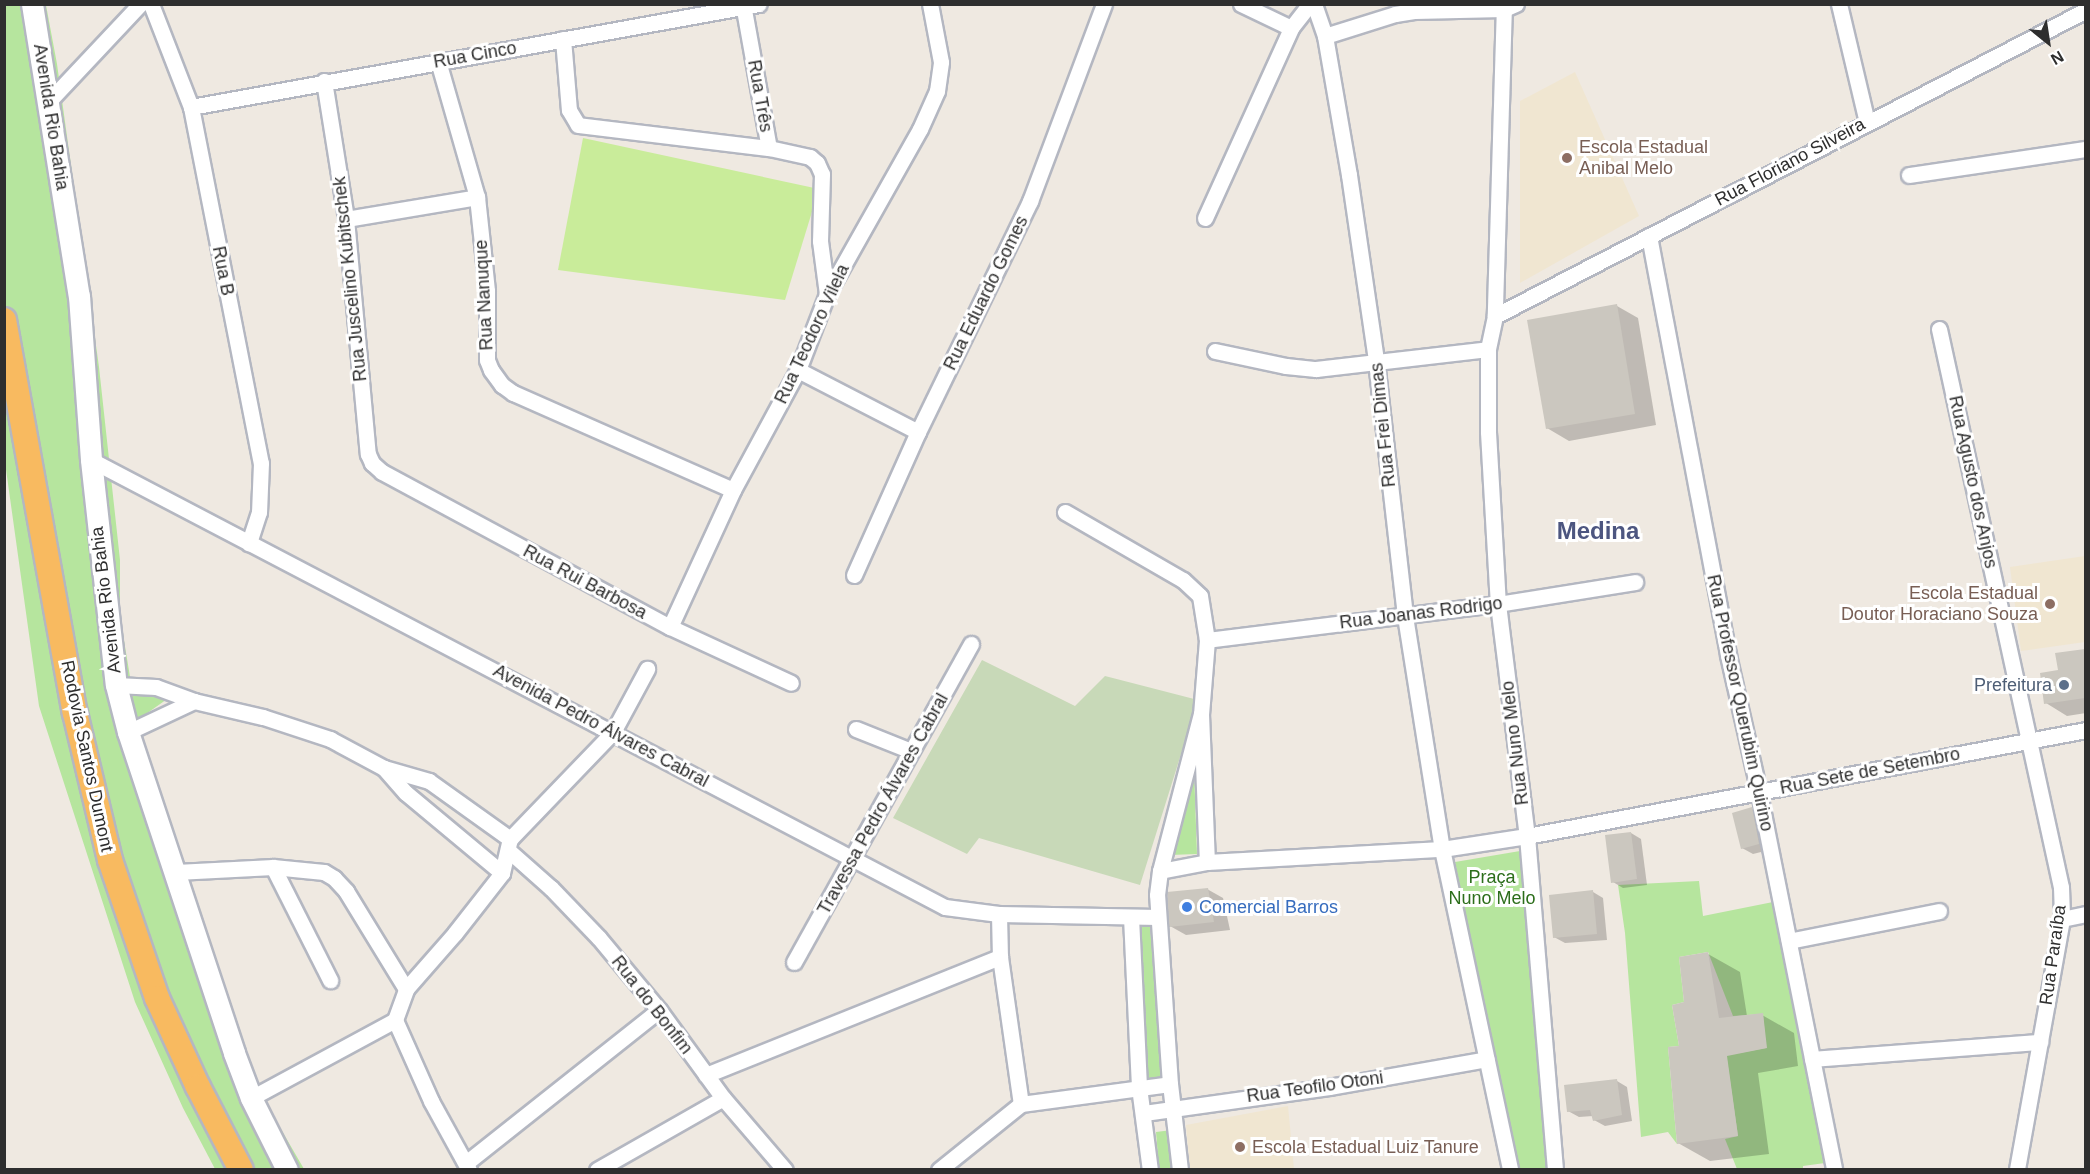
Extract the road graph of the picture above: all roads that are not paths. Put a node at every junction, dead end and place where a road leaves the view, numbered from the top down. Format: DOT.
graph roads {
  1 [pos="32,4"];
  2 [pos="140,4"];
  3 [pos="151,4"];
  4 [pos="930,4"];
  5 [pos="1104,4"];
  6 [pos="1241,4"];
  7 [pos="1312,4"];
  8 [pos="1839,4"];
  9 [pos="749,5"];
  10 [pos="1508,6"];
  11 [pos="2085,10"];
  12 [pos="1291,28"];
  13 [pos="1325,36"];
  14 [pos="563,39"];
  15 [pos="438,61"];
  16 [pos="324,81"];
  17 [pos="49,101"];
  18 [pos="191,107"];
  19 [pos="1868,122"];
  20 [pos="769,148"];
  21 [pos="2085,149"];
  22 [pos="1909,176"];
  23 [pos="477,197"];
  24 [pos="1205,218"];
  25 [pos="346,219"];
  26 [pos="1649,236"];
  27 [pos="826,294"];
  28 [pos="1495,316"];
  29 [pos="4,320"];
  30 [pos="1940,329"];
  31 [pos="1488,350"];
  32 [pos="1215,351"];
  33 [pos="1376,361"];
  34 [pos="798,370"];
  35 [pos="918,432"];
  36 [pos="91,460"];
  37 [pos="382,472"];
  38 [pos="733,490"];
  39 [pos="1065,512"];
  40 [pos="249,543"];
  41 [pos="854,575"];
  42 [pos="1635,582"];
  43 [pos="1498,604"];
  44 [pos="1405,616"];
  45 [pos="670,627"];
  46 [pos="1207,640"];
  47 [pos="970,645"];
  48 [pos="647,669"];
  49 [pos="791,683"];
  50 [pos="116,685"];
  51 [pos="194,701"];
  52 [pos="1201,714"];
  53 [pos="856,729"];
  54 [pos="2085,730"];
  55 [pos="128,732"];
  56 [pos="613,732"];
  57 [pos="2029,741"];
  58 [pos="911,751"];
  59 [pos="384,768"];
  60 [pos="1759,793"];
  61 [pos="1527,836"];
  62 [pos="509,844"];
  63 [pos="1442,849"];
  64 [pos="852,860"];
  65 [pos="1207,862"];
  66 [pos="273,867"];
  67 [pos="1160,871"];
  68 [pos="176,872"];
  69 [pos="502,873"];
  70 [pos="1939,911"];
  71 [pos="999,914"];
  72 [pos="2085,914"];
  73 [pos="1131,916"];
  74 [pos="1158,917"];
  75 [pos="2062,919"];
  76 [pos="1789,941"];
  77 [pos="1000,957"];
  78 [pos="794,962"];
  79 [pos="330,980"];
  80 [pos="406,989"];
  81 [pos="659,1010"];
  82 [pos="395,1020"];
  83 [pos="2040,1042"];
  84 [pos="1486,1059"];
  85 [pos="1812,1059"];
  86 [pos="706,1075"];
  87 [pos="1170,1084"];
  88 [pos="1139,1086"];
  89 [pos="251,1098"];
  90 [pos="723,1098"];
  91 [pos="1021,1104"];
  92 [pos="1174,1107"];
  93 [pos="1144,1113"];
  94 [pos="467,1166"];
  95 [pos="241,1170"];
  96 [pos="287,1170"];
  97 [pos="597,1170"];
  98 [pos="785,1170"];
  99 [pos="939,1170"];
  100 [pos="1150,1170"];
  101 [pos="1180,1170"];
  102 [pos="1510,1170"];
  103 [pos="1555,1170"];
  104 [pos="1834,1170"];
  105 [pos="2018,1170"];
  1 -- 17 [label="main road, Avenida Rio Bahia"];
  2 -- 17 [label="street"];
  3 -- 18 [label="street, Rua B"];
  4 -- 27 [label="street, Rua Teodoro Vilela"];
  5 -- 35 [label="street, Rua Eduardo Gomes"];
  6 -- 12 [label="street"];
  7 -- 12 [label="street"];
  7 -- 13 [label="street, Rua Frei Dimas"];
  8 -- 19 [label="street"];
  9 -- 14 [label="street, Rua Cinco"];
  9 -- 20 [label="street, Rua Três"];
  10 -- 13 [label="street"];
  10 -- 28 [label="street, Rua Nuno Melo"];
  11 -- 19 [label="street, Rua Floriano Silveira"];
  12 -- 24 [label="street"];
  13 -- 33 [label="street, Rua Frei Dimas"];
  14 -- 15 [label="street, Rua Cinco"];
  14 -- 20 [label="street"];
  15 -- 16 [label="street, Rua Cinco"];
  15 -- 23 [label="street, Rua Nanuque"];
  16 -- 18 [label="street, Rua Cinco"];
  16 -- 25 [label="street, Rua Juscelino Kubitschek"];
  17 -- 36 [label="main road, Avenida Rio Bahia"];
  18 -- 40 [label="street, Rua B"];
  19 -- 26 [label="street, Rua Floriano Silveira"];
  20 -- 27 [label="street, Rua Três"];
  21 -- 22 [label="street"];
  23 -- 25 [label="street"];
  23 -- 38 [label="street, Rua Nanuque"];
  25 -- 37 [label="street, Rua Juscelino Kubitschek"];
  26 -- 28 [label="street, Rua Floriano Silveira"];
  26 -- 60 [label="street, Rua Professor Querubim Quirino"];
  27 -- 34 [label="street, Rua Teodoro Vilela"];
  28 -- 31 [label="street, Rua Nuno Melo"];
  29 -- 95 [label="highway, Rodovia Santos Dumont"];
  30 -- 57 [label="street, Rua Agusto dos Anjos"];
  31 -- 33 [label="street"];
  31 -- 43 [label="street, Rua Nuno Melo"];
  32 -- 33 [label="street"];
  33 -- 44 [label="street, Rua Frei Dimas"];
  34 -- 35 [label="street"];
  34 -- 38 [label="street, Rua Teodoro Vilela"];
  35 -- 41 [label="street, Rua Eduardo Gomes"];
  36 -- 40 [label="street, Avenida Pedro Álvares Cabral"];
  36 -- 50 [label="main road, Avenida Rio Bahia"];
  37 -- 45 [label="street, Rua Rui Barbosa"];
  38 -- 45 [label="street, Rua Teodoro Vilela"];
  39 -- 46 [label="street"];
  40 -- 56 [label="street, Avenida Pedro Álvares Cabral"];
  42 -- 43 [label="street, Rua Joanas Rodrigo"];
  43 -- 44 [label="street, Rua Joanas Rodrigo"];
  43 -- 61 [label="street, Rua Nuno Melo"];
  44 -- 46 [label="street, Rua Joanas Rodrigo"];
  44 -- 63 [label="street, Rua Frei Dimas"];
  45 -- 49 [label="street, Rua Rui Barbosa"];
  46 -- 52 [label="street"];
  47 -- 58 [label="street, Travessa Pedro Álvares Cabral"];
  48 -- 56 [label="street"];
  50 -- 51 [label="street, Rua do Bonfim"];
  50 -- 55 [label="main road, Avenida Rio Bahia"];
  51 -- 55 [label="street"];
  51 -- 59 [label="street, Rua do Bonfim"];
  52 -- 65 [label="street"];
  52 -- 67 [label="street"];
  53 -- 58 [label="street"];
  54 -- 57 [label="street, Rua Sete de Setembro"];
  55 -- 68 [label="main road, Avenida Rio Bahia"];
  56 -- 62 [label="street"];
  56 -- 64 [label="street, Avenida Pedro Álvares Cabral"];
  57 -- 60 [label="street, Rua Sete de Setembro"];
  57 -- 75 [label="street, Rua Paraíba"];
  58 -- 64 [label="street, Travessa Pedro Álvares Cabral"];
  59 -- 62 [label="street, Rua do Bonfim"];
  59 -- 69 [label="street, Rua do Bonfim"];
  60 -- 61 [label="street, Rua Sete de Setembro"];
  60 -- 76 [label="street, Rua Professor Querubim Quirino"];
  61 -- 63 [label="street, Rua Sete de Setembro"];
  61 -- 103 [label="street, Rua Nuno Melo"];
  62 -- 69 [label="street"];
  62 -- 81 [label="street, Rua do Bonfim"];
  63 -- 65 [label="street, Rua Sete de Setembro"];
  63 -- 84 [label="street"];
  64 -- 71 [label="street, Avenida Pedro Álvares Cabral"];
  64 -- 78 [label="street, Travessa Pedro Álvares Cabral"];
  65 -- 67 [label="street, Rua Sete de Setembro"];
  66 -- 68 [label="street"];
  66 -- 79 [label="street"];
  66 -- 80 [label="street"];
  67 -- 74 [label="street"];
  68 -- 89 [label="main road, Avenida Rio Bahia"];
  69 -- 80 [label="street"];
  70 -- 76 [label="street"];
  71 -- 73 [label="street, Avenida Pedro Álvares Cabral"];
  71 -- 77 [label="street"];
  72 -- 75 [label="street"];
  73 -- 74 [label="street, Avenida Pedro Álvares Cabral"];
  73 -- 88 [label="street"];
  74 -- 87 [label="street"];
  75 -- 83 [label="street, Rua Paraíba"];
  76 -- 85 [label="street, Rua Professor Querubim Quirino"];
  77 -- 86 [label="street"];
  77 -- 91 [label="street"];
  80 -- 82 [label="street"];
  81 -- 86 [label="street, Rua do Bonfim"];
  81 -- 94 [label="street"];
  82 -- 89 [label="street"];
  82 -- 94 [label="street"];
  83 -- 85 [label="street"];
  83 -- 105 [label="street, Rua Paraíba"];
  84 -- 92 [label="street, Rua Teofilo Otoni"];
  84 -- 102 [label="street"];
  85 -- 104 [label="street, Rua Professor Querubim Quirino"];
  86 -- 90 [label="street, Rua do Bonfim"];
  87 -- 88 [label="street"];
  87 -- 92 [label="street"];
  88 -- 91 [label="street"];
  88 -- 93 [label="street"];
  89 -- 96 [label="main road, Avenida Rio Bahia"];
  90 -- 97 [label="street"];
  90 -- 98 [label="street, Rua do Bonfim"];
  91 -- 99 [label="street"];
  92 -- 93 [label="street, Rua Teofilo Otoni"];
  92 -- 101 [label="street"];
  93 -- 100 [label="street"];
}
